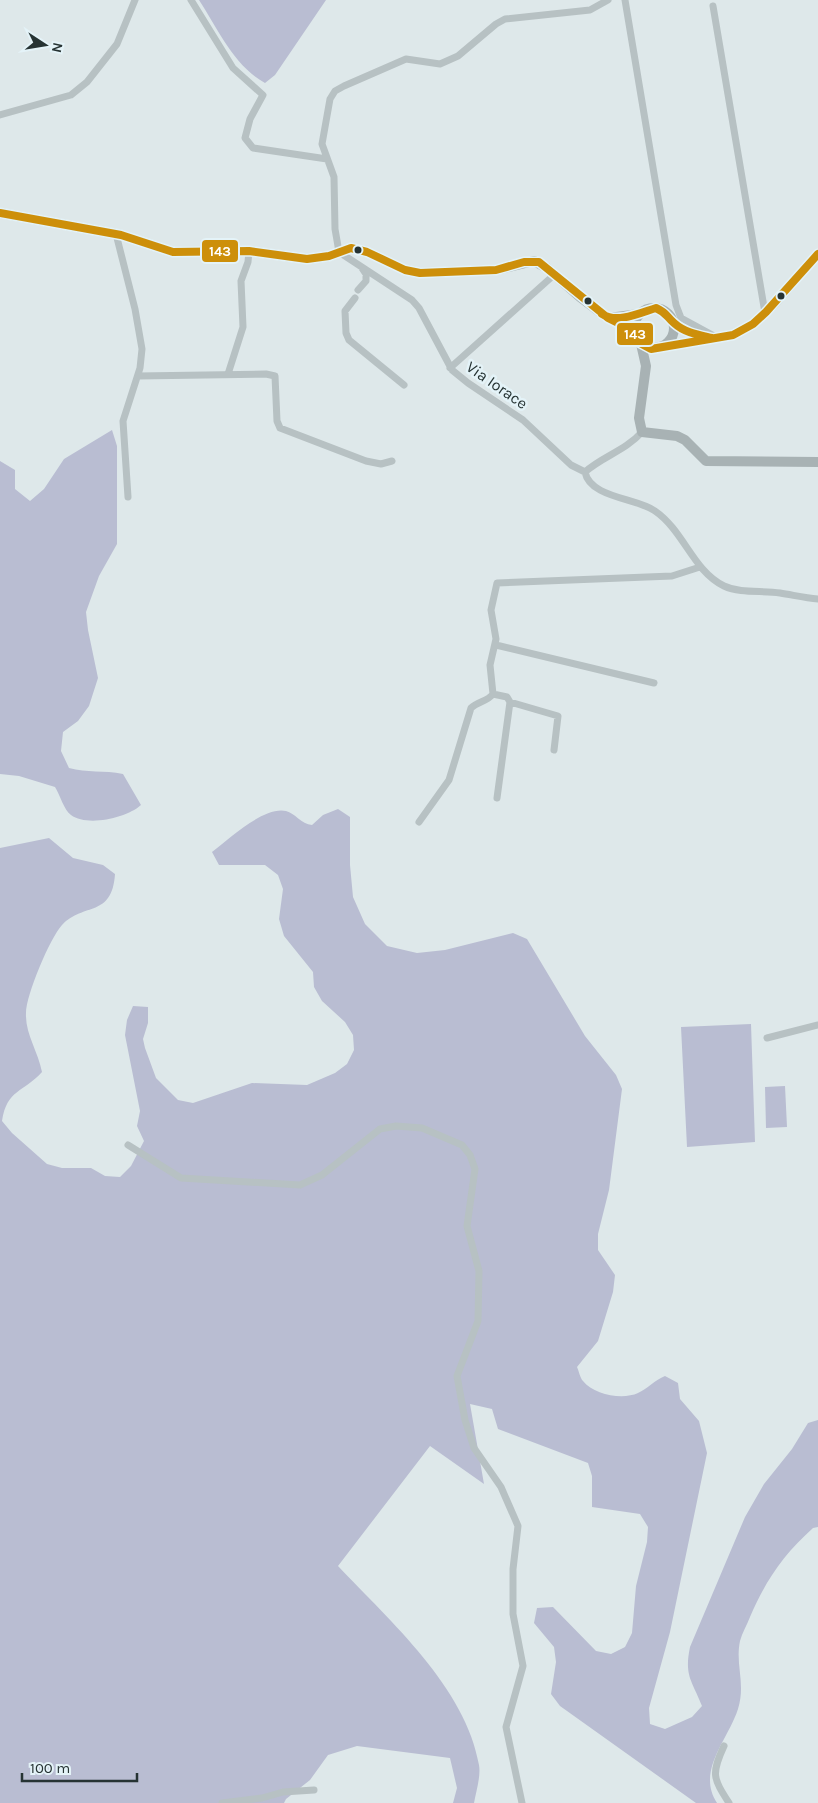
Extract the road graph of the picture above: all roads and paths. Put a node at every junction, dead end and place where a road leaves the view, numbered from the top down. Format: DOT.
graph roads {
  1 [pos="135,0"];
  2 [pos="190,0"];
  3 [pos="608,0"];
  4 [pos="625,0"];
  5 [pos="714,6"];
  6 [pos="0,115"];
  7 [pos="327,159"];
  8 [pos="0,213"];
  9 [pos="116,234"];
  10 [pos="249,251"];
  11 [pos="339,252"];
  12 [pos="818,254"];
  13 [pos="358,264"];
  14 [pos="555,274"];
  15 [pos="358,290"];
  16 [pos="354,298"];
  17 [pos="765,313"];
  18 [pos="639,314"];
  19 [pos="608,318"];
  20 [pos="674,323"];
  21 [pos="634,330"];
  22 [pos="713,338"];
  23 [pos="641,344"];
  24 [pos="662,347"];
  25 [pos="646,366"];
  26 [pos="450,368"];
  27 [pos="228,374"];
  28 [pos="138,376"];
  29 [pos="404,385"];
  30 [pos="642,432"];
  31 [pos="392,461"];
  32 [pos="818,462"];
  33 [pos="585,472"];
  34 [pos="128,497"];
  35 [pos="700,567"];
  36 [pos="818,599"];
  37 [pos="496,645"];
  38 [pos="654,683"];
  39 [pos="493,694"];
  40 [pos="510,702"];
  41 [pos="554,750"];
  42 [pos="497,798"];
  43 [pos="419,822"];
  44 [pos="818,1025"];
  45 [pos="767,1038"];
  46 [pos="128,1145"];
  47 [pos="724,1746"];
  48 [pos="314,1790"];
  49 [pos="222,1803"];
  50 [pos="522,1803"];
  51 [pos="729,1803"];
  1 -- 6 [label="street"];
  2 -- 7 [label="street"];
  3 -- 7 [label="street"];
  4 -- 22 [label="street"];
  5 -- 17 [label="street"];
  7 -- 11 [label="street"];
  8 -- 9 [label="street"];
  9 -- 10 [label="street"];
  9 -- 28 [label="street"];
  10 -- 11 [label="street"];
  10 -- 27 [label="street"];
  11 -- 13 [label="street, Via Iorace"];
  11 -- 14 [label="street"];
  12 -- 17 [label="street"];
  13 -- 15 [label="street"];
  13 -- 26 [label="street, Via Iorace"];
  14 -- 19 [label="street"];
  14 -- 26 [label="street"];
  16 -- 29 [label="street"];
  17 -- 22 [label="street"];
  18 -- 19 [label="street"];
  18 -- 20 [label="street"];
  18 -- 21 [label="street"];
  19 -- 21 [label="street"];
  20 -- 22 [label="street"];
  20 -- 24 [label="street"];
  21 -- 23 [label="street"];
  22 -- 24 [label="street"];
  23 -- 24 [label="street"];
  23 -- 25 [label="street"];
  24 -- 25 [label="street"];
  25 -- 30 [label="street"];
  26 -- 33 [label="street, Via Iorace"];
  27 -- 28 [label="street"];
  27 -- 31 [label="street"];
  28 -- 34 [label="street"];
  30 -- 32 [label="street"];
  30 -- 33 [label="street"];
  33 -- 35 [label="street, Via Iorace"];
  35 -- 36 [label="street, Via Iorace"];
  35 -- 37 [label="street"];
  37 -- 38 [label="street"];
  37 -- 39 [label="street"];
  39 -- 40 [label="street"];
  39 -- 43 [label="street"];
  40 -- 41 [label="street"];
  40 -- 42 [label="street"];
  44 -- 45 [label="street"];
  46 -- 50 [label="street"];
  47 -- 51 [label="street"];
  48 -- 49 [label="street"];
}
